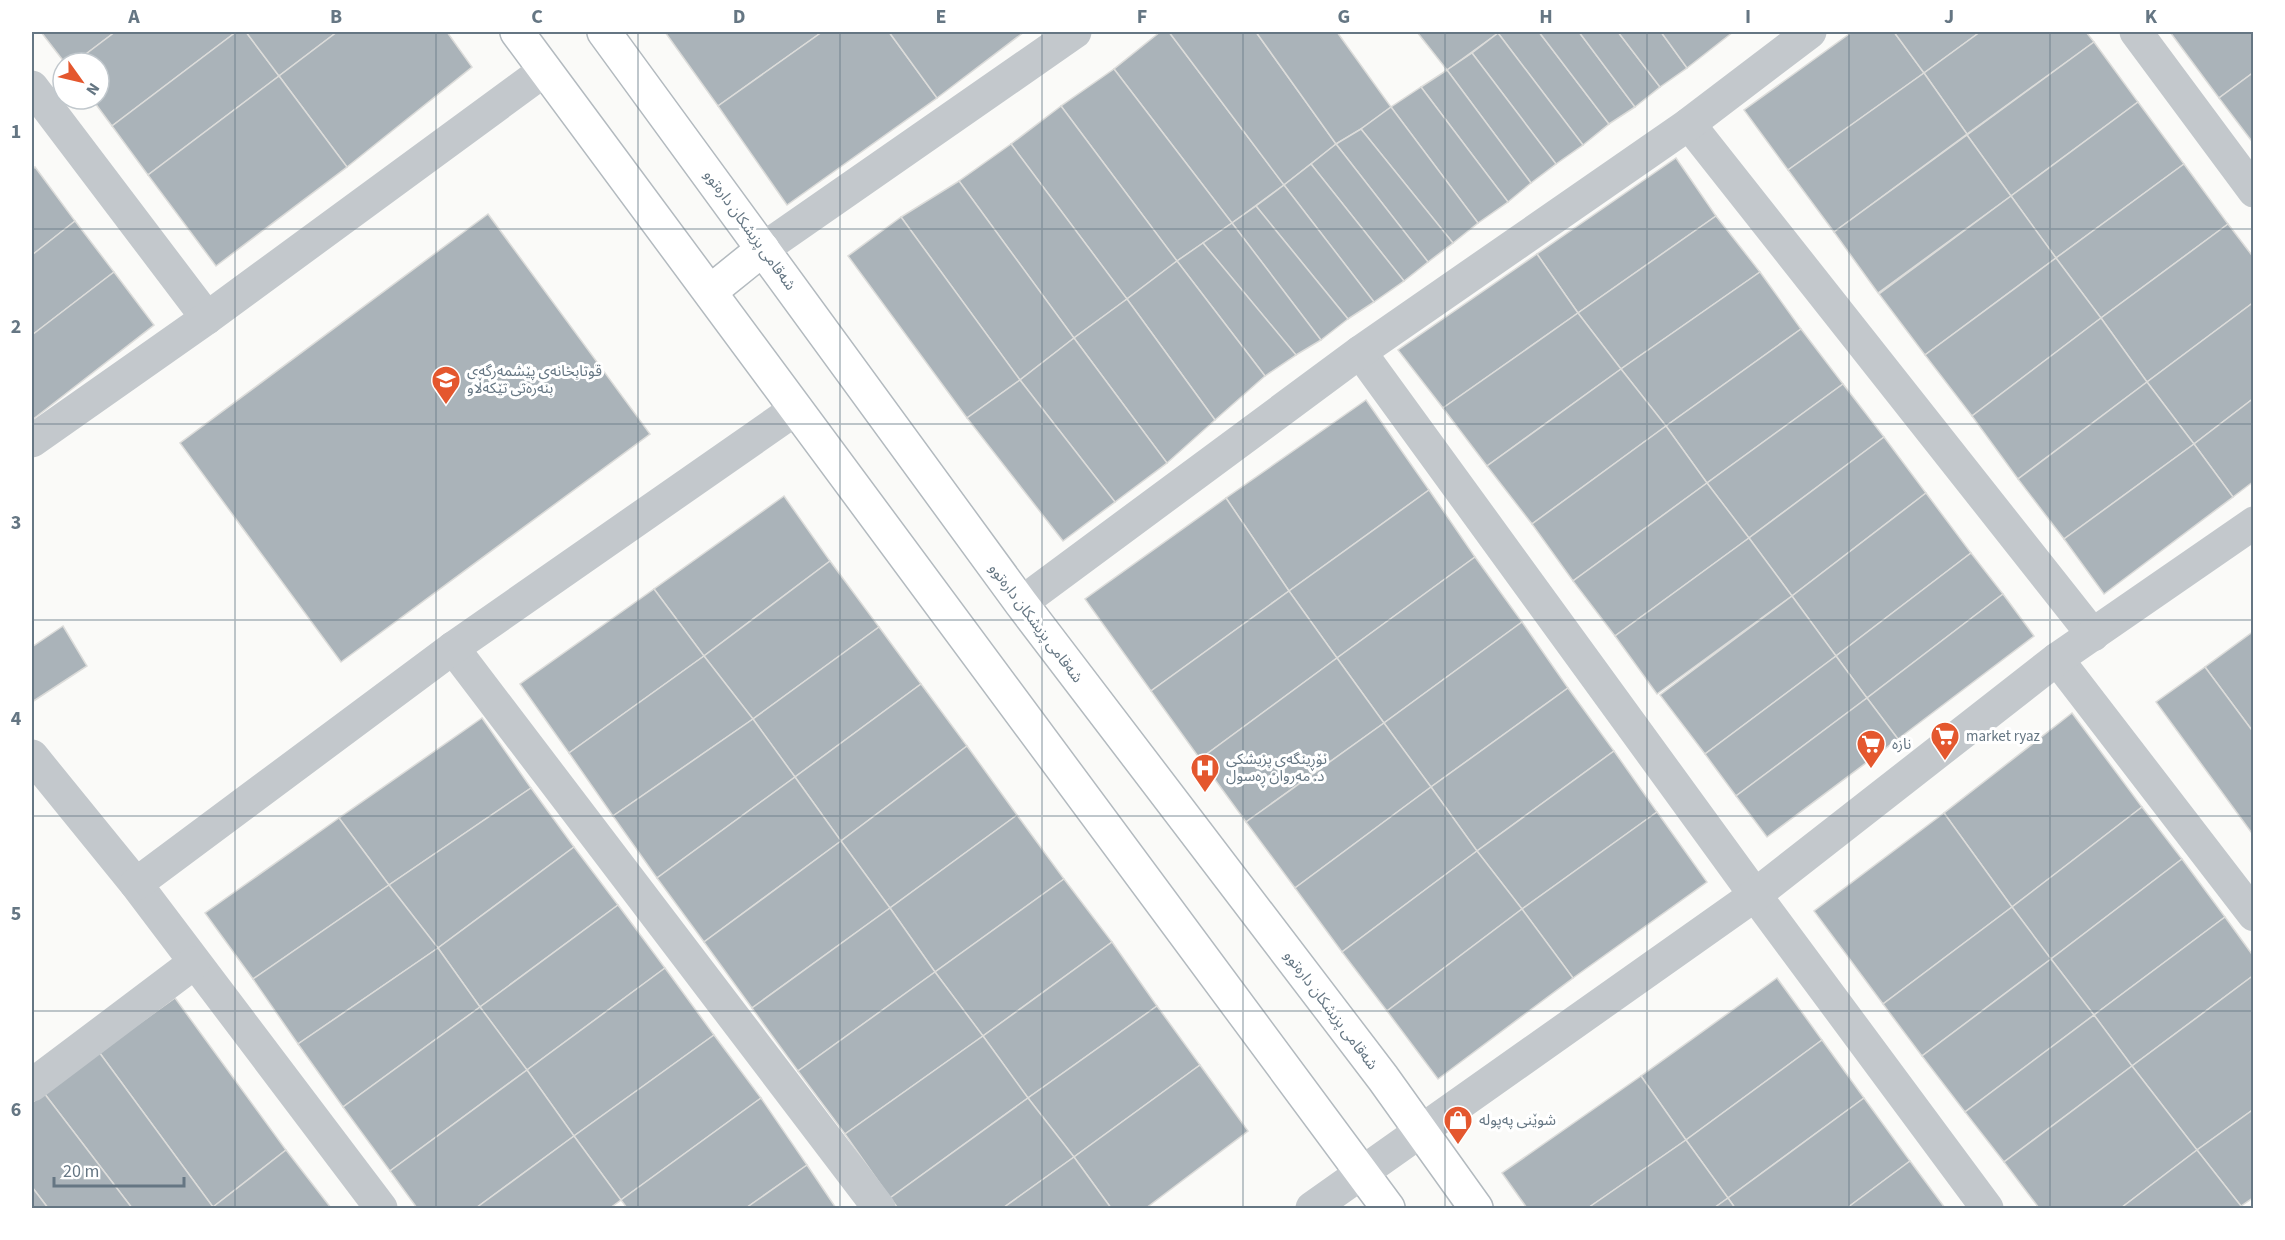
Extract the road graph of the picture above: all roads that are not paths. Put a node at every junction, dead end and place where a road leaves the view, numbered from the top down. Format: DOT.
graph roads {
  1 [pos="517,32"];
  2 [pos="604,32"];
  3 [pos="1075,32"];
  4 [pos="1810,32"];
  5 [pos="2136,32"];
  6 [pos="545,70"];
  7 [pos="32,87"];
  8 [pos="1689,124"];
  9 [pos="2253,191"];
  10 [pos="764,249"];
  11 [pos="711,291"];
  12 [pos="207,318"];
  13 [pos="1360,352"];
  14 [pos="796,409"];
  15 [pos="32,441"];
  16 [pos="2253,523"];
  17 [pos="1021,603"];
  18 [pos="2093,635"];
  19 [pos="453,648"];
  20 [pos="2057,659"];
  21 [pos="32,756"];
  22 [pos="136,884"];
  23 [pos="1755,895"];
  24 [pos="2253,915"];
  25 [pos="194,963"];
  26 [pos="32,1085"];
  27 [pos="1422,1133"];
  28 [pos="1362,1174"];
  29 [pos="381,1209"];
  30 [pos="879,1209"];
  31 [pos="1312,1209"];
  32 [pos="1388,1209"];
  33 [pos="1476,1209"];
  34 [pos="1987,1209"];
  1 -- 6 [label="main road"];
  2 -- 10 [label="main road, شەقامی پزیشکان دارەتوو"];
  3 -- 10 [label="street"];
  4 -- 8 [label="street"];
  5 -- 9 [label="street"];
  6 -- 11 [label="main road"];
  6 -- 12 [label="street"];
  7 -- 12 [label="street"];
  8 -- 13 [label="street"];
  8 -- 18 [label="street"];
  10 -- 11 [label="main road"];
  10 -- 17 [label="main road, شەقامی پزیشکان دارەتوو"];
  11 -- 14 [label="main road"];
  12 -- 15 [label="street"];
  13 -- 17 [label="street"];
  13 -- 23 [label="street"];
  14 -- 19 [label="street"];
  14 -- 28 [label="main road"];
  16 -- 18 [label="street"];
  17 -- 27 [label="main road, شەقامی پزیشکان دارەتوو"];
  18 -- 20 [label="street"];
  19 -- 22 [label="street"];
  19 -- 30 [label="street"];
  20 -- 23 [label="street"];
  20 -- 24 [label="street"];
  21 -- 22 [label="street"];
  22 -- 25 [label="street"];
  23 -- 27 [label="street"];
  23 -- 34 [label="street"];
  25 -- 26 [label="street"];
  25 -- 29 [label="street"];
  27 -- 28 [label="street"];
  27 -- 33 [label="main road, شەقامی پزیشکان دارەتوو"];
  28 -- 31 [label="street"];
  28 -- 32 [label="main road"];
}
